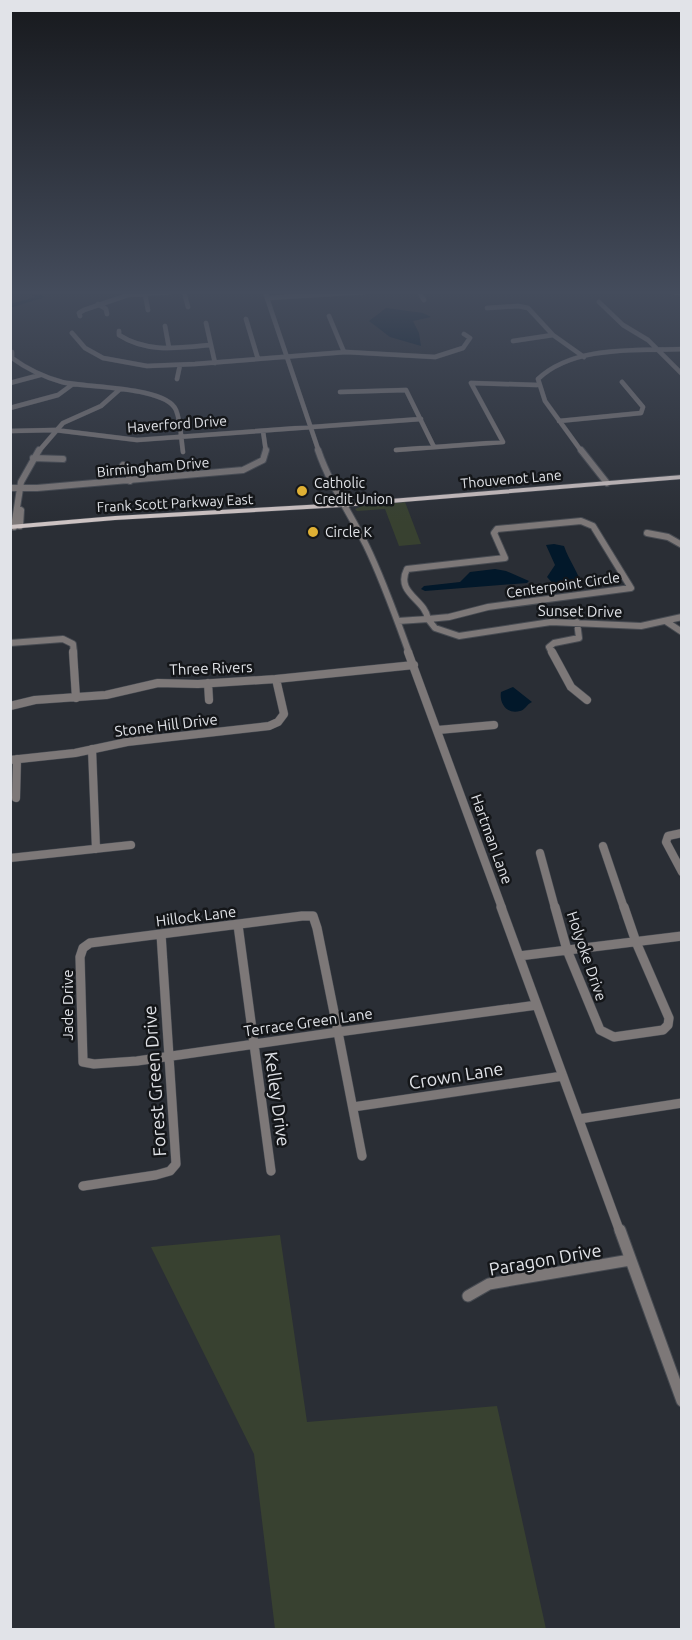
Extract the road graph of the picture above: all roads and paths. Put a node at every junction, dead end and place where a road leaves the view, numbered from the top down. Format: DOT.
graph roads {
  1 [pos="29,369"];
  2 [pos="179,369"];
  3 [pos="290,369"];
  4 [pos="548,369"];
  5 [pos="40,375"];
  6 [pos="177,379"];
  7 [pos="622,382"];
  8 [pos="10,383"];
  9 [pos="73,384"];
  10 [pos="537,385"];
  11 [pos="119,390"];
  12 [pos="340,392"];
  13 [pos="10,408"];
  14 [pos="421,419"];
  15 [pos="559,421"];
  16 [pos="309,427"];
  17 [pos="55,430"];
  18 [pos="10,431"];
  19 [pos="263,431"];
  20 [pos="180,437"];
  21 [pos="434,447"];
  22 [pos="396,450"];
  23 [pos="183,452"];
  24 [pos="33,458"];
  25 [pos="63,459"];
  26 [pos="123,465"];
  27 [pos="681,477"];
  28 [pos="130,481"];
  29 [pos="607,483"];
  30 [pos="10,488"];
  31 [pos="21,489"];
  32 [pos="342,505"];
  33 [pos="15,527"];
  34 [pos="647,533"];
  35 [pos="681,545"];
  36 [pos="681,617"];
  37 [pos="427,618"];
  38 [pos="398,621"];
  39 [pos="577,622"];
  40 [pos="667,622"];
  41 [pos="681,632"];
  42 [pos="10,643"];
  43 [pos="414,665"];
  44 [pos="276,679"];
  45 [pos="208,683"];
  46 [pos="76,698"];
  47 [pos="209,700"];
  48 [pos="586,700"];
  49 [pos="10,706"];
  50 [pos="494,725"];
  51 [pos="438,730"];
  52 [pos="92,749"];
  53 [pos="14,760"];
  54 [pos="16,798"];
  55 [pos="681,833"];
  56 [pos="131,845"];
  57 [pos="603,846"];
  58 [pos="96,849"];
  59 [pos="540,853"];
  60 [pos="10,858"];
  61 [pos="681,872"];
  62 [pos="238,925"];
  63 [pos="161,934"];
  64 [pos="681,936"];
  65 [pos="636,942"];
  66 [pos="83,948"];
  67 [pos="567,951"];
  68 [pos="519,956"];
  69 [pos="537,1005"];
  70 [pos="338,1032"];
  71 [pos="253,1043"];
  72 [pos="169,1056"];
  73 [pos="83,1062"];
  74 [pos="563,1076"];
  75 [pos="681,1103"];
  76 [pos="353,1107"];
  77 [pos="579,1119"];
  78 [pos="362,1156"];
  79 [pos="271,1172"];
  80 [pos="83,1186"];
  81 [pos="630,1260"];
  82 [pos="468,1296"];
  83 [pos="681,1401"];
  1 -- 5 [label="street"];
  2 -- 6 [label="street"];
  3 -- 16 [label="street, Hartman Lane"];
  4 -- 10 [label="street"];
  5 -- 8 [label="street"];
  5 -- 9 [label="street"];
  7 -- 15 [label="street"];
  9 -- 11 [label="street"];
  9 -- 13 [label="street"];
  10 -- 15 [label="street"];
  10 -- 21 [label="street"];
  11 -- 17 [label="street"];
  11 -- 20 [label="street"];
  12 -- 14 [label="street"];
  14 -- 16 [label="street, Haverford Drive"];
  14 -- 21 [label="street"];
  15 -- 29 [label="street"];
  16 -- 19 [label="street, Haverford Drive"];
  16 -- 32 [label="street, Hartman Lane"];
  17 -- 18 [label="street, Haverford Drive"];
  17 -- 20 [label="street, Haverford Drive"];
  17 -- 24 [label="street"];
  19 -- 20 [label="street, Haverford Drive"];
  19 -- 28 [label="street, Birmingham Drive"];
  20 -- 23 [label="street"];
  21 -- 22 [label="street"];
  24 -- 25 [label="street"];
  24 -- 31 [label="street"];
  26 -- 28 [label="street"];
  27 -- 29 [label="main road, Thouvenot Lane"];
  28 -- 31 [label="street, Birmingham Drive"];
  29 -- 32 [label="main road, Thouvenot Lane"];
  30 -- 31 [label="street, Birmingham Drive"];
  31 -- 33 [label="street"];
  32 -- 33 [label="main road, Frank Scott Parkway East"];
  32 -- 38 [label="street, Hartman Lane"];
  34 -- 35 [label="street"];
  36 -- 40 [label="street, Sunset Drive"];
  37 -- 37 [label="street, Centerpoint Circle"];
  37 -- 38 [label="street, Centerpoint Circle"];
  37 -- 39 [label="street, Sunset Drive"];
  38 -- 43 [label="street, Hartman Lane"];
  39 -- 40 [label="street, Sunset Drive"];
  39 -- 48 [label="street"];
  40 -- 41 [label="street"];
  42 -- 46 [label="street"];
  43 -- 44 [label="street, Three Rivers"];
  43 -- 51 [label="street, Hartman Lane"];
  44 -- 45 [label="street, Three Rivers"];
  44 -- 52 [label="street, Stone Hill Drive"];
  45 -- 46 [label="street, Three Rivers"];
  45 -- 47 [label="street"];
  46 -- 49 [label="street, Three Rivers"];
  50 -- 51 [label="street"];
  51 -- 68 [label="street, Hartman Lane"];
  52 -- 53 [label="street, Stone Hill Drive"];
  52 -- 58 [label="street"];
  53 -- 54 [label="street"];
  55 -- 61 [label="street"];
  56 -- 58 [label="street"];
  57 -- 65 [label="street"];
  58 -- 60 [label="street"];
  59 -- 67 [label="street, Holyoke Drive"];
  62 -- 63 [label="street, Hillock Lane"];
  62 -- 70 [label="street, Hillock Lane"];
  62 -- 71 [label="street, Kelley Drive"];
  63 -- 66 [label="street, Hillock Lane"];
  63 -- 72 [label="street, Forest Green Drive"];
  64 -- 65 [label="street"];
  65 -- 67 [label="street"];
  65 -- 67 [label="street, Holyoke Drive"];
  66 -- 73 [label="street, Jade Drive"];
  67 -- 68 [label="street"];
  68 -- 69 [label="street, Hartman Lane"];
  69 -- 70 [label="street, Terrace Green Lane"];
  69 -- 74 [label="street, Hartman Lane"];
  70 -- 71 [label="street, Terrace Green Lane"];
  70 -- 76 [label="street"];
  71 -- 72 [label="street, Terrace Green Lane"];
  71 -- 79 [label="street, Kelley Drive"];
  72 -- 73 [label="street, Terrace Green Lane"];
  72 -- 80 [label="street, Forest Green Drive"];
  74 -- 76 [label="street, Crown Lane"];
  74 -- 77 [label="street, Hartman Lane"];
  75 -- 77 [label="street"];
  76 -- 78 [label="street"];
  77 -- 81 [label="street, Hartman Lane"];
  81 -- 82 [label="street, Paragon Drive"];
  81 -- 83 [label="street, Hartman Lane"];
}
